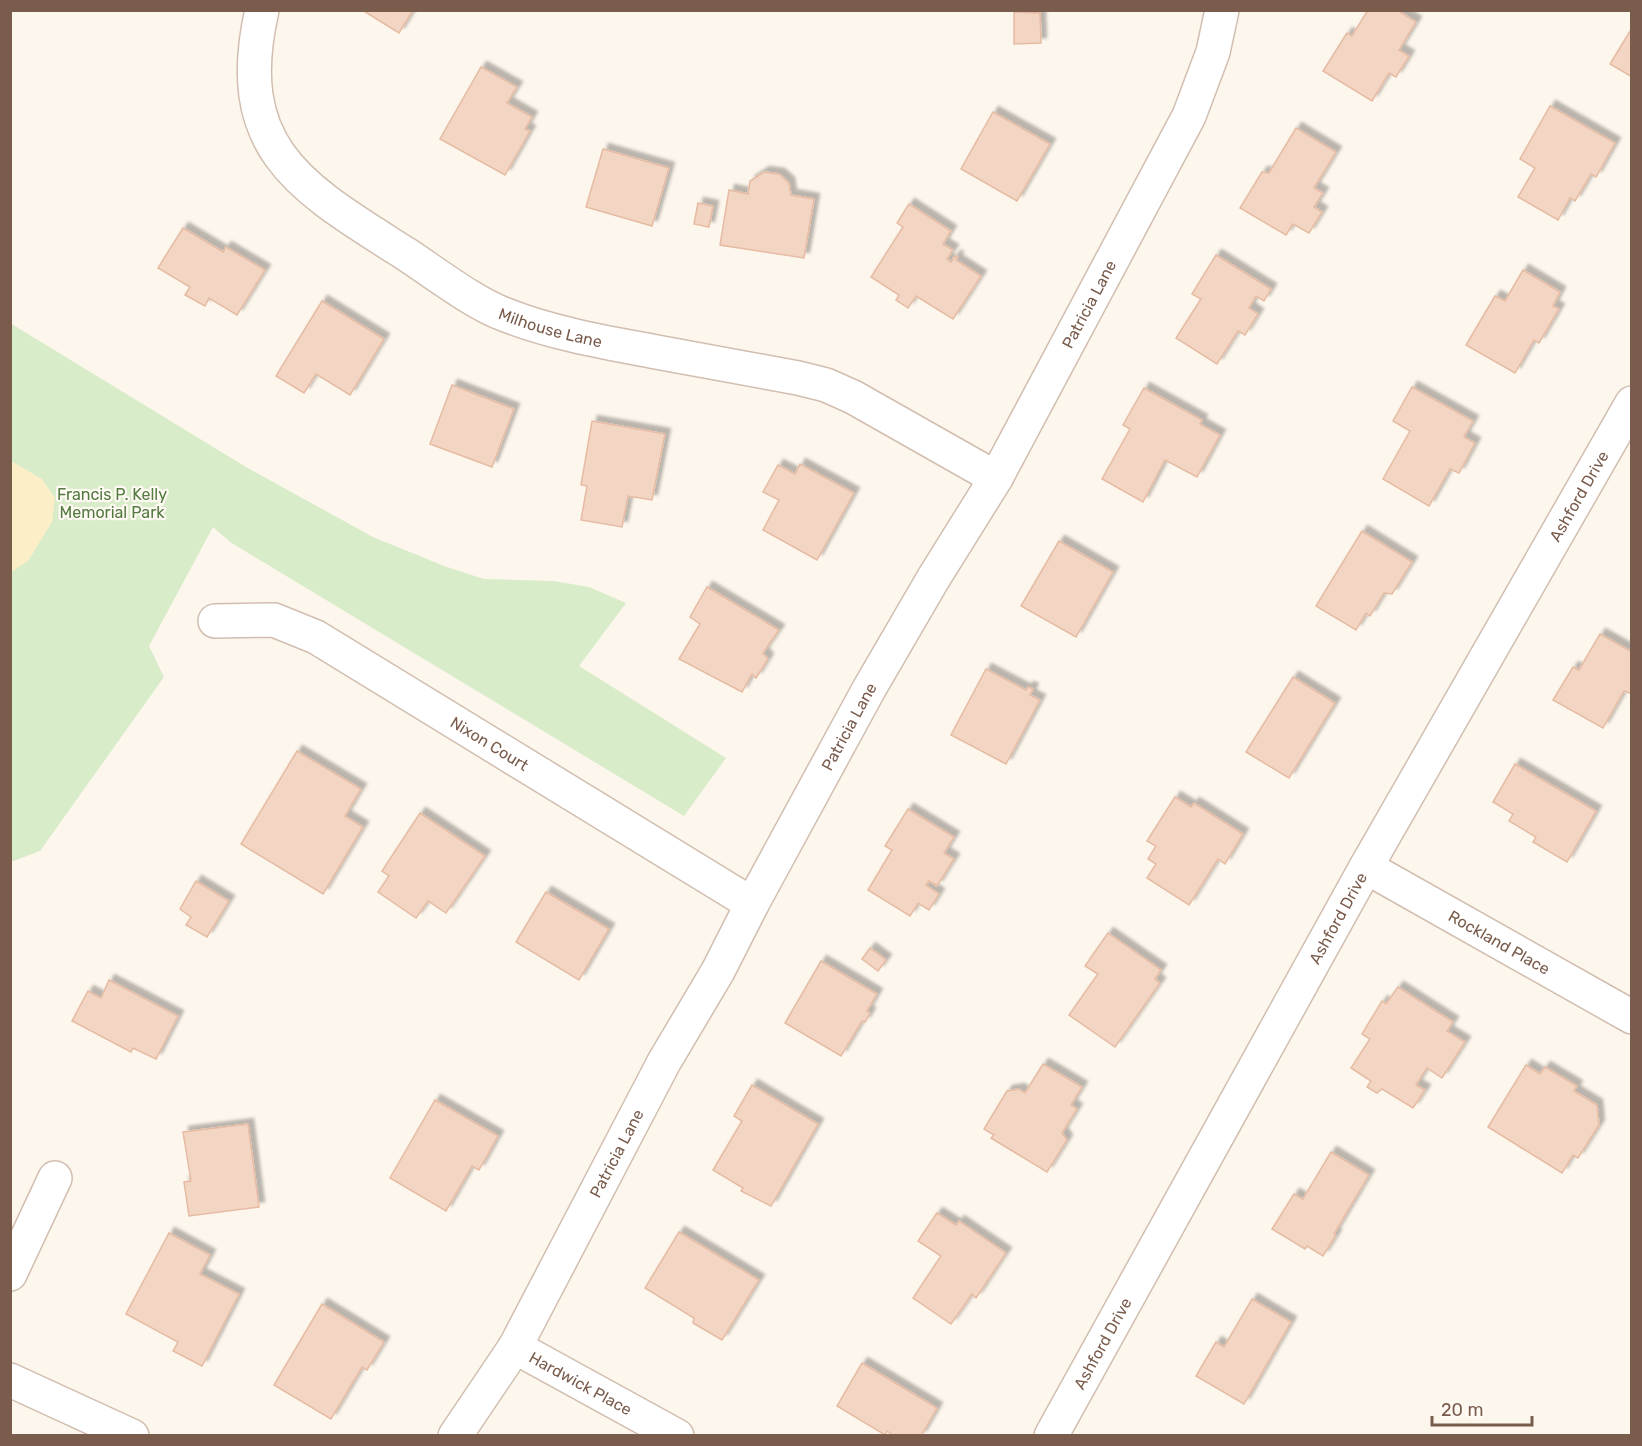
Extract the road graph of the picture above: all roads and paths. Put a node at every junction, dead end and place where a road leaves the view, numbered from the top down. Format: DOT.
graph roads {
  1 [pos="262,10"];
  2 [pos="1222,10"];
  3 [pos="1631,404"];
  4 [pos="996,478"];
  5 [pos="216,621"];
  6 [pos="1366,867"];
  7 [pos="752,904"];
  8 [pos="1632,1017"];
  9 [pos="55,1178"];
  10 [pos="10,1274"];
  11 [pos="515,1347"];
  12 [pos="10,1380"];
  13 [pos="132,1436"];
  14 [pos="455,1436"];
  15 [pos="677,1436"];
  16 [pos="1051,1436"];
  1 -- 4 [label="street, Milhouse Lane"];
  2 -- 4 [label="street, Patricia Lane"];
  3 -- 6 [label="street, Ashford Drive"];
  4 -- 7 [label="street, Patricia Lane"];
  5 -- 7 [label="street, Nixon Court"];
  6 -- 8 [label="street, Rockland Place"];
  6 -- 16 [label="street, Ashford Drive"];
  7 -- 11 [label="street, Patricia Lane"];
  9 -- 10 [label="street"];
  11 -- 14 [label="street, Patricia Lane"];
  11 -- 15 [label="street, Hardwick Place"];
  12 -- 13 [label="street"];
}
